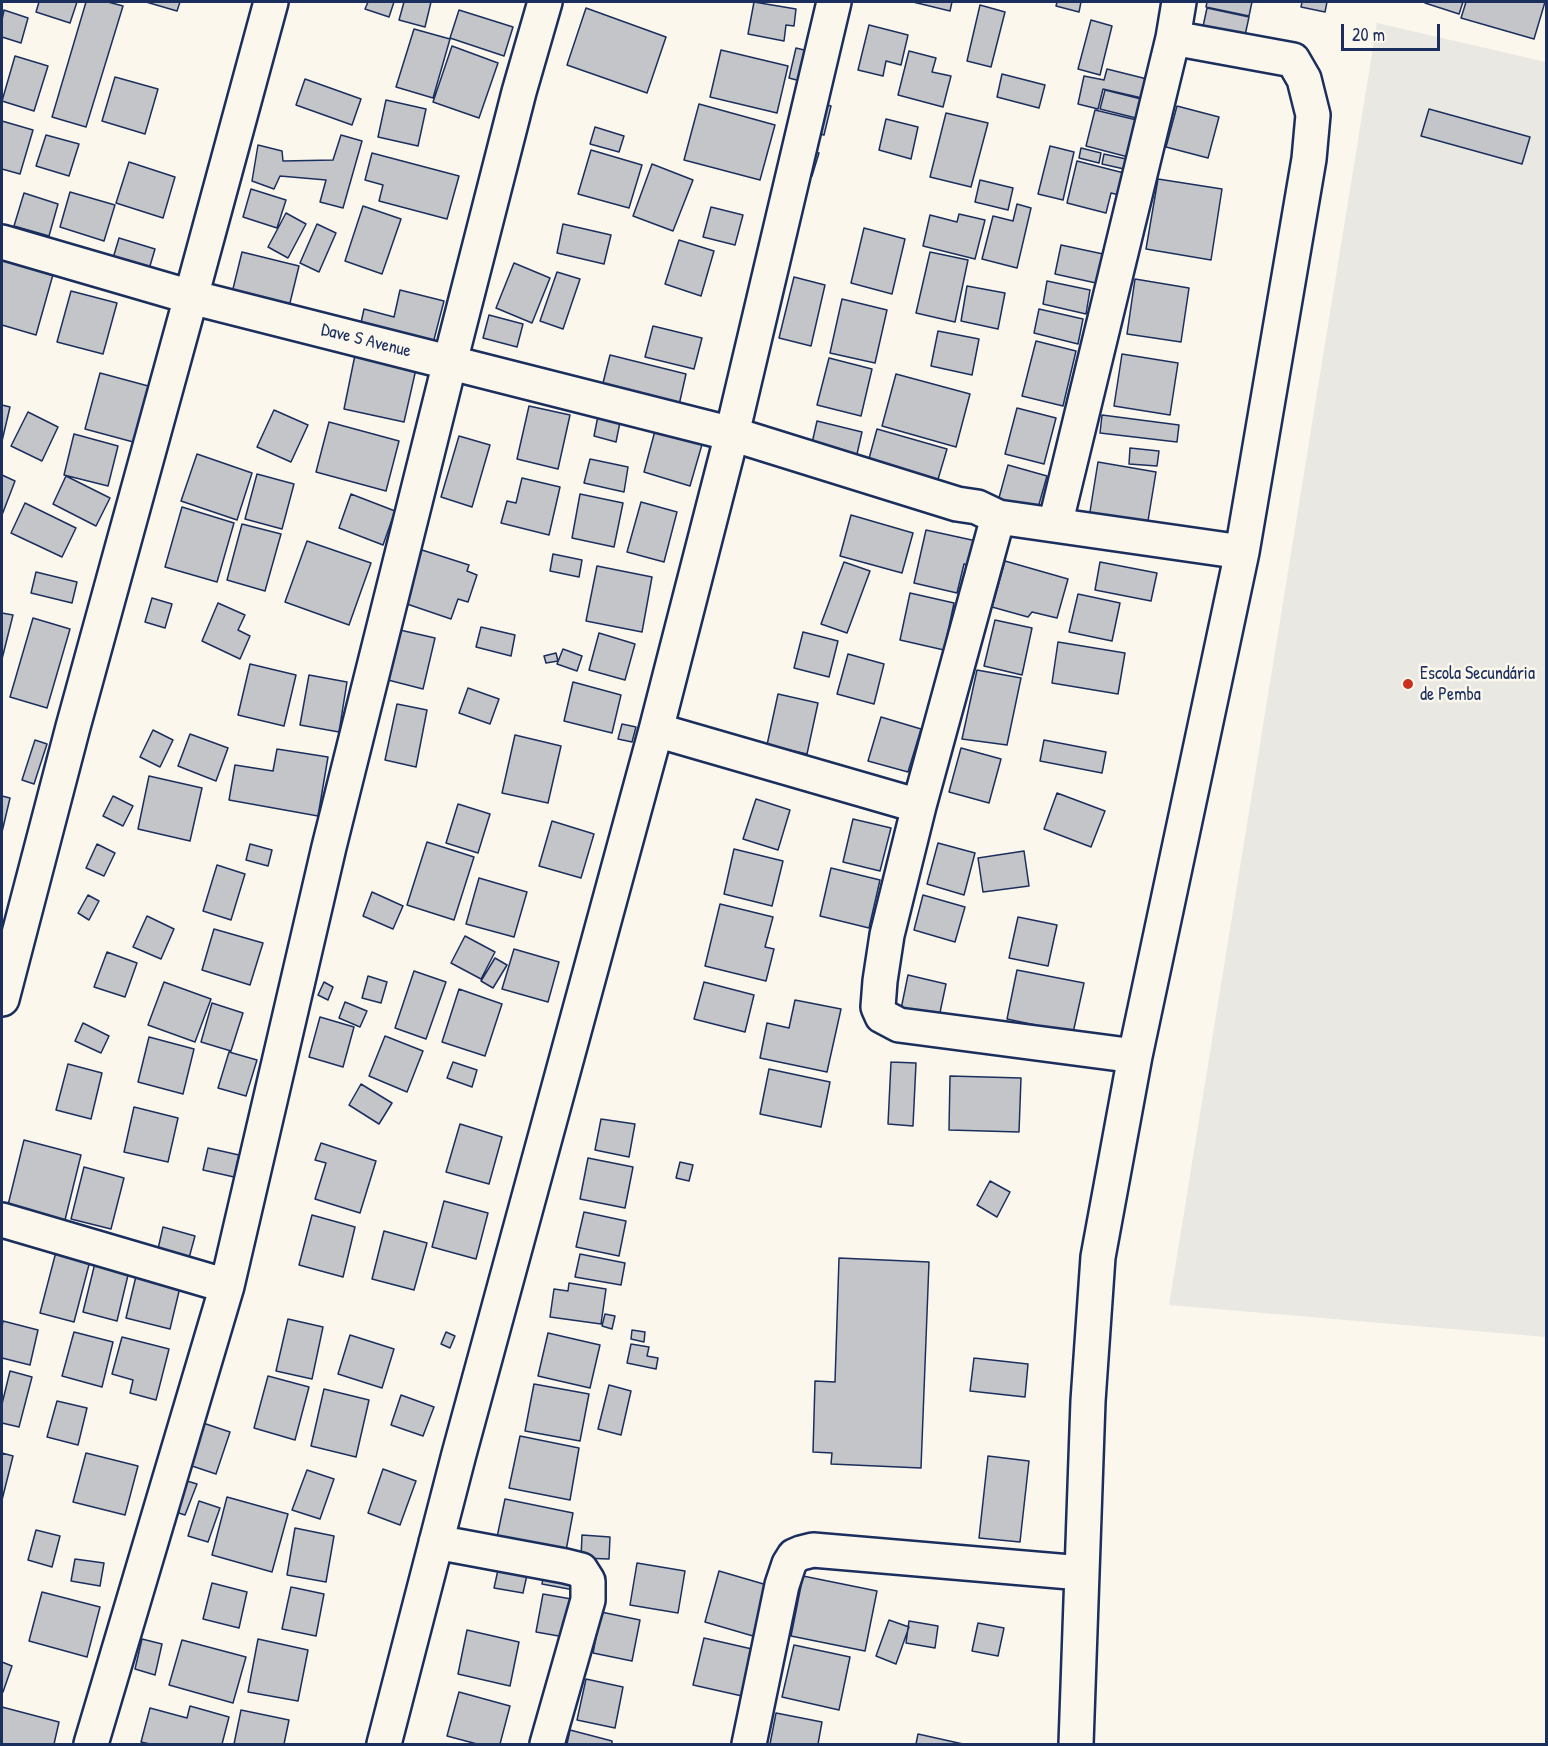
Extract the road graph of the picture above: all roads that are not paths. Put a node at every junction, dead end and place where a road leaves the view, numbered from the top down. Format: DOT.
graph roads {
  1 [pos="271,2"];
  2 [pos="545,2"];
  3 [pos="834,2"];
  4 [pos="1179,2"];
  5 [pos="1173,38"];
  6 [pos="2,242"];
  7 [pos="191,297"];
  8 [pos="450,362"];
  9 [pos="732,434"];
  10 [pos="998,517"];
  11 [pos="1055,525"];
  12 [pos="1242,552"];
  13 [pos="656,730"];
  14 [pos="919,806"];
  15 [pos="4,982"];
  16 [pos="1135,1056"];
  17 [pos="2,1220"];
  18 [pos="227,1286"];
  19 [pos="436,1542"];
  20 [pos="1083,1574"];
  21 [pos="91,1744"];
  22 [pos="384,1744"];
  23 [pos="547,1744"];
  24 [pos="749,1744"];
  25 [pos="1076,1744"];
  1 -- 7 [label="street"];
  2 -- 8 [label="street"];
  3 -- 9 [label="street"];
  4 -- 5 [label="street"];
  5 -- 11 [label="street"];
  5 -- 12 [label="street"];
  6 -- 7 [label="street, Dave S Avenue"];
  7 -- 8 [label="street, Dave S Avenue"];
  7 -- 15 [label="street"];
  8 -- 9 [label="street, Dave S Avenue"];
  8 -- 18 [label="street"];
  9 -- 10 [label="street, Dave S Avenue"];
  9 -- 13 [label="street"];
  10 -- 11 [label="street, Dave S Avenue"];
  10 -- 14 [label="street"];
  11 -- 12 [label="street, Dave S Avenue"];
  12 -- 16 [label="street"];
  13 -- 14 [label="street"];
  13 -- 19 [label="street"];
  14 -- 16 [label="street"];
  16 -- 20 [label="street"];
  17 -- 18 [label="street"];
  18 -- 21 [label="street"];
  19 -- 22 [label="street"];
  19 -- 23 [label="street"];
  20 -- 24 [label="street"];
  20 -- 25 [label="street"];
}
